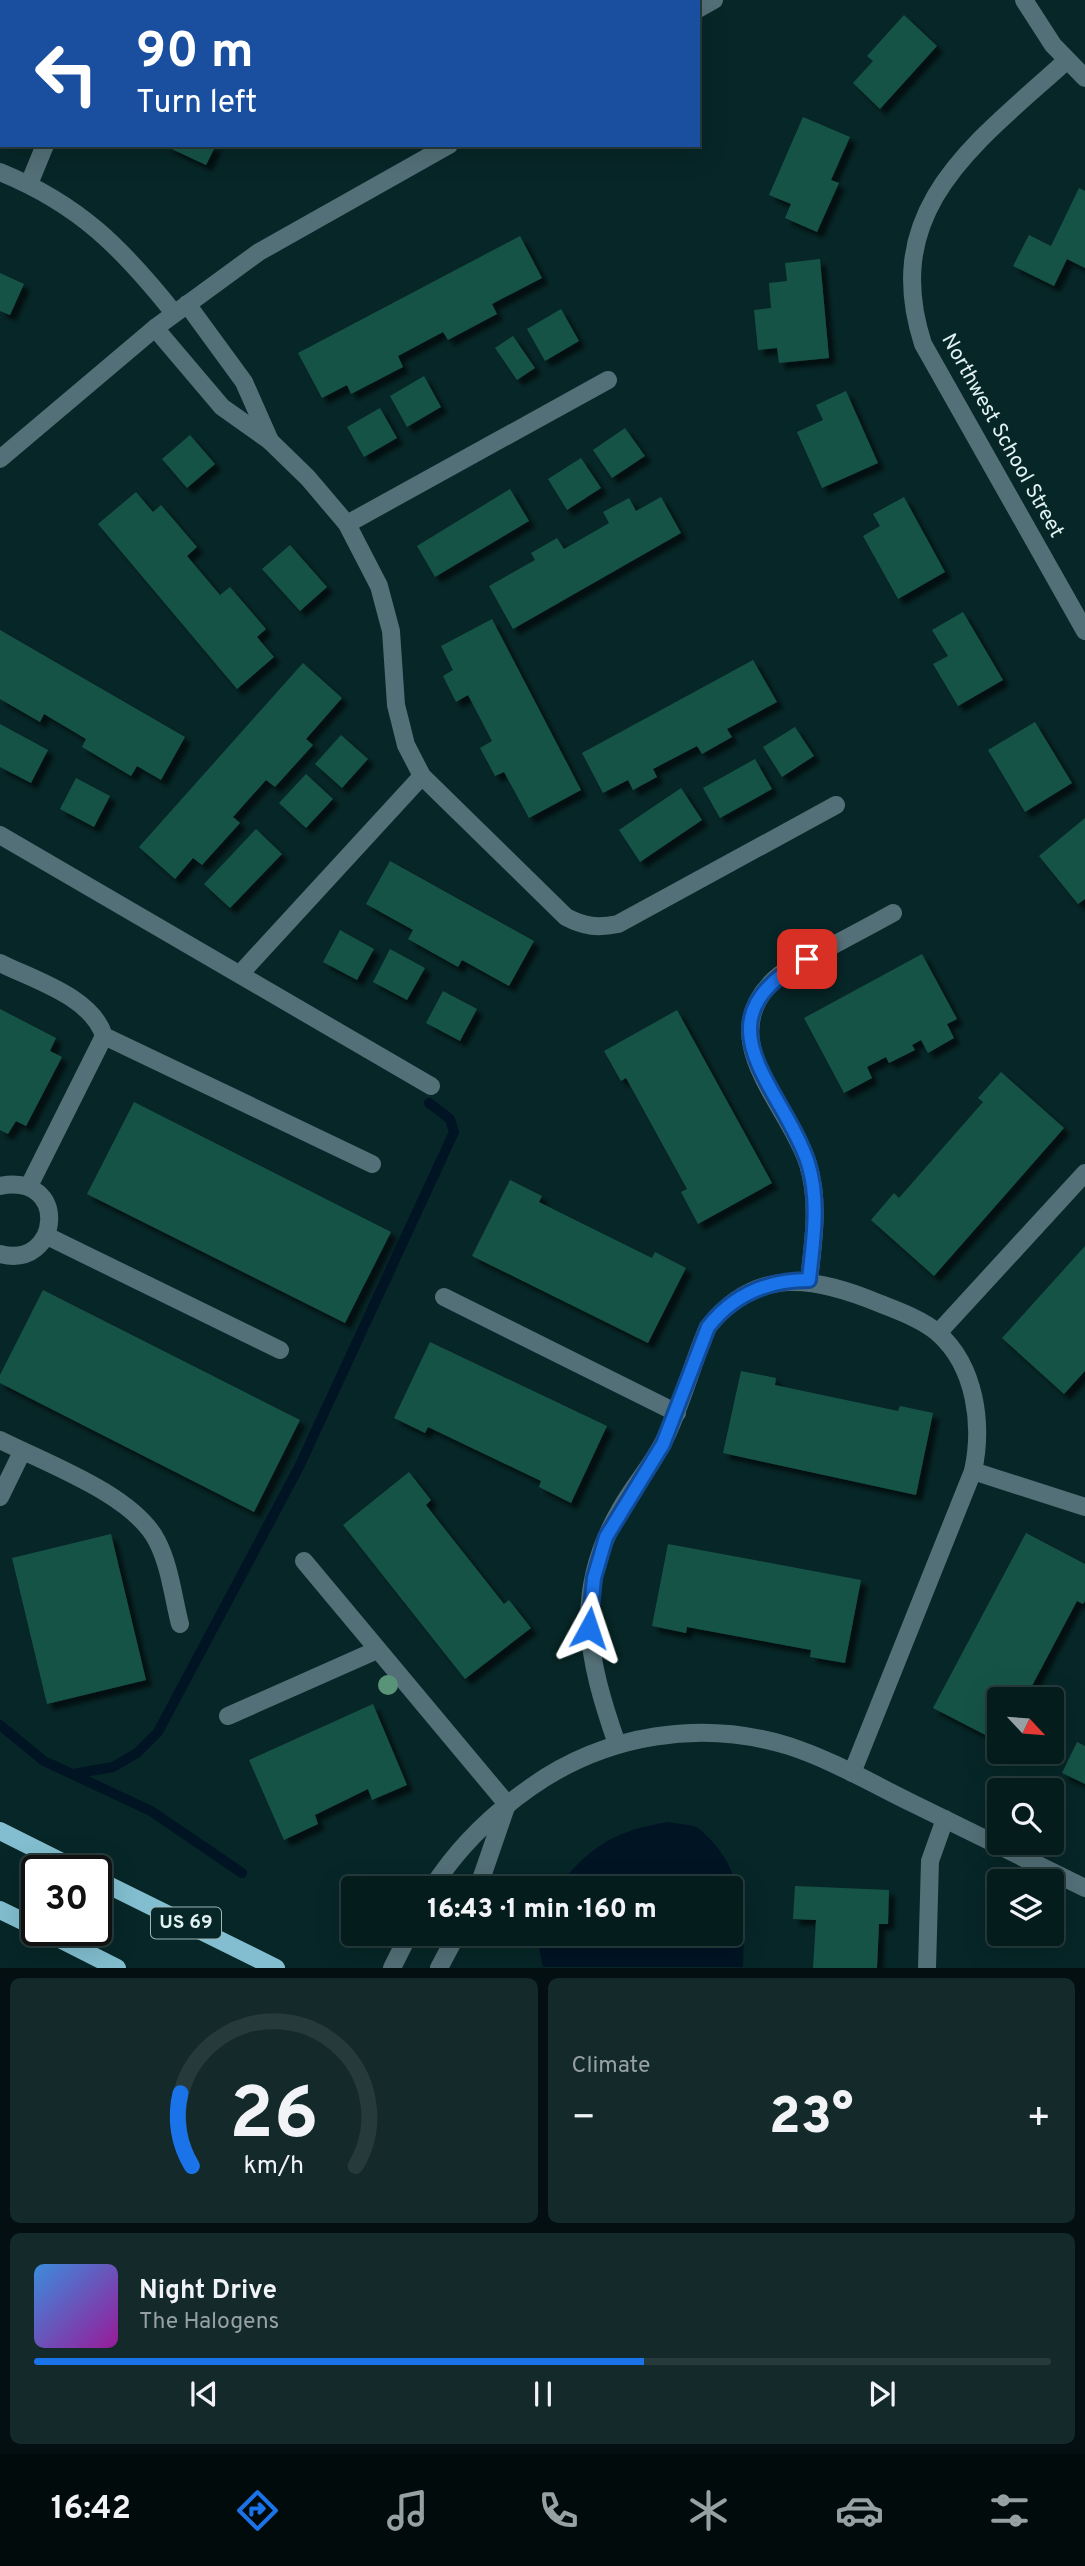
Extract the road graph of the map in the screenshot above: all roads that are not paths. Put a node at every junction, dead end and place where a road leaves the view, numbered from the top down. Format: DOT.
graph roads {
  1 [pos="1024,0"];
  2 [pos="1066,61"];
  3 [pos="1085,78"];
  4 [pos="44,147"];
  5 [pos="445,147"];
  6 [pos="0,172"];
  7 [pos="29,184"];
  8 [pos="181,309"];
  9 [pos="155,328"];
  10 [pos="608,380"];
  11 [pos="270,441"];
  12 [pos="0,459"];
  13 [pos="347,524"];
  14 [pos="1085,631"];
  15 [pos="422,776"];
  16 [pos="836,805"];
  17 [pos="0,835"];
  18 [pos="892,914"];
  19 [pos="0,963"];
  20 [pos="240,974"];
  21 [pos="104,1036"];
  22 [pos="431,1086"];
  23 [pos="372,1164"];
  24 [pos="1085,1173"];
  25 [pos="0,1186"];
  26 [pos="29,1186"];
  27 [pos="47,1236"];
  28 [pos="0,1254"];
  29 [pos="809,1280"];
  30 [pos="444,1297"];
  31 [pos="938,1333"];
  32 [pos="280,1350"];
  33 [pos="677,1413"];
  34 [pos="0,1440"];
  35 [pos="22,1452"];
  36 [pos="973,1471"];
  37 [pos="0,1497"];
  38 [pos="1085,1507"];
  39 [pos="304,1561"];
  40 [pos="180,1624"];
  41 [pos="377,1650"];
  42 [pos="228,1716"];
  43 [pos="617,1744"];
  44 [pos="852,1773"];
  45 [pos="507,1804"];
  46 [pos="945,1819"];
  47 [pos="0,1831"];
  48 [pos="48,1855"];
  49 [pos="441,1876"];
  50 [pos="482,1876"];
  51 [pos="112,1887"];
  52 [pos="1085,1888"];
  53 [pos="0,1910"];
  54 [pos="21,1920"];
  55 [pos="74,1946"];
  56 [pos="403,1946"];
  57 [pos="451,1946"];
  58 [pos="117,1968"];
  59 [pos="276,1968"];
  60 [pos="392,1968"];
  61 [pos="439,1968"];
  62 [pos="927,1968"];
  1 -- 2 [label="street"];
  2 -- 3 [label="street"];
  2 -- 14 [label="street, Northwest School Street"];
  4 -- 7 [label="street"];
  5 -- 8 [label="street"];
  6 -- 7 [label="street"];
  7 -- 8 [label="street"];
  8 -- 9 [label="street"];
  8 -- 11 [label="street"];
  9 -- 11 [label="street"];
  9 -- 12 [label="street"];
  10 -- 13 [label="street"];
  11 -- 13 [label="street"];
  13 -- 15 [label="street"];
  15 -- 16 [label="street"];
  15 -- 20 [label="street"];
  17 -- 20 [label="street"];
  18 -- 29 [label="street"];
  19 -- 21 [label="street"];
  20 -- 22 [label="street"];
  21 -- 23 [label="street"];
  21 -- 26 [label="street"];
  24 -- 31 [label="street"];
  25 -- 26 [label="street"];
  26 -- 27 [label="street"];
  27 -- 28 [label="street"];
  27 -- 32 [label="street"];
  29 -- 31 [label="street"];
  29 -- 33 [label="street"];
  30 -- 33 [label="street"];
  31 -- 36 [label="street"];
  33 -- 43 [label="street"];
  34 -- 35 [label="street"];
  35 -- 37 [label="street"];
  35 -- 40 [label="street"];
  36 -- 38 [label="street"];
  36 -- 44 [label="street"];
  39 -- 41 [label="street"];
  41 -- 42 [label="street"];
  41 -- 45 [label="street"];
  43 -- 44 [label="street"];
  43 -- 45 [label="street"];
  44 -- 46 [label="street"];
  45 -- 49 [label="street"];
  45 -- 50 [label="street"];
  46 -- 52 [label="street"];
  46 -- 62 [label="street"];
  47 -- 48 [label="main road"];
  51 -- 59 [label="main road, US 69"];
  53 -- 54 [label="main road"];
  55 -- 58 [label="main road"];
  56 -- 60 [label="street"];
  57 -- 61 [label="street"];
}
